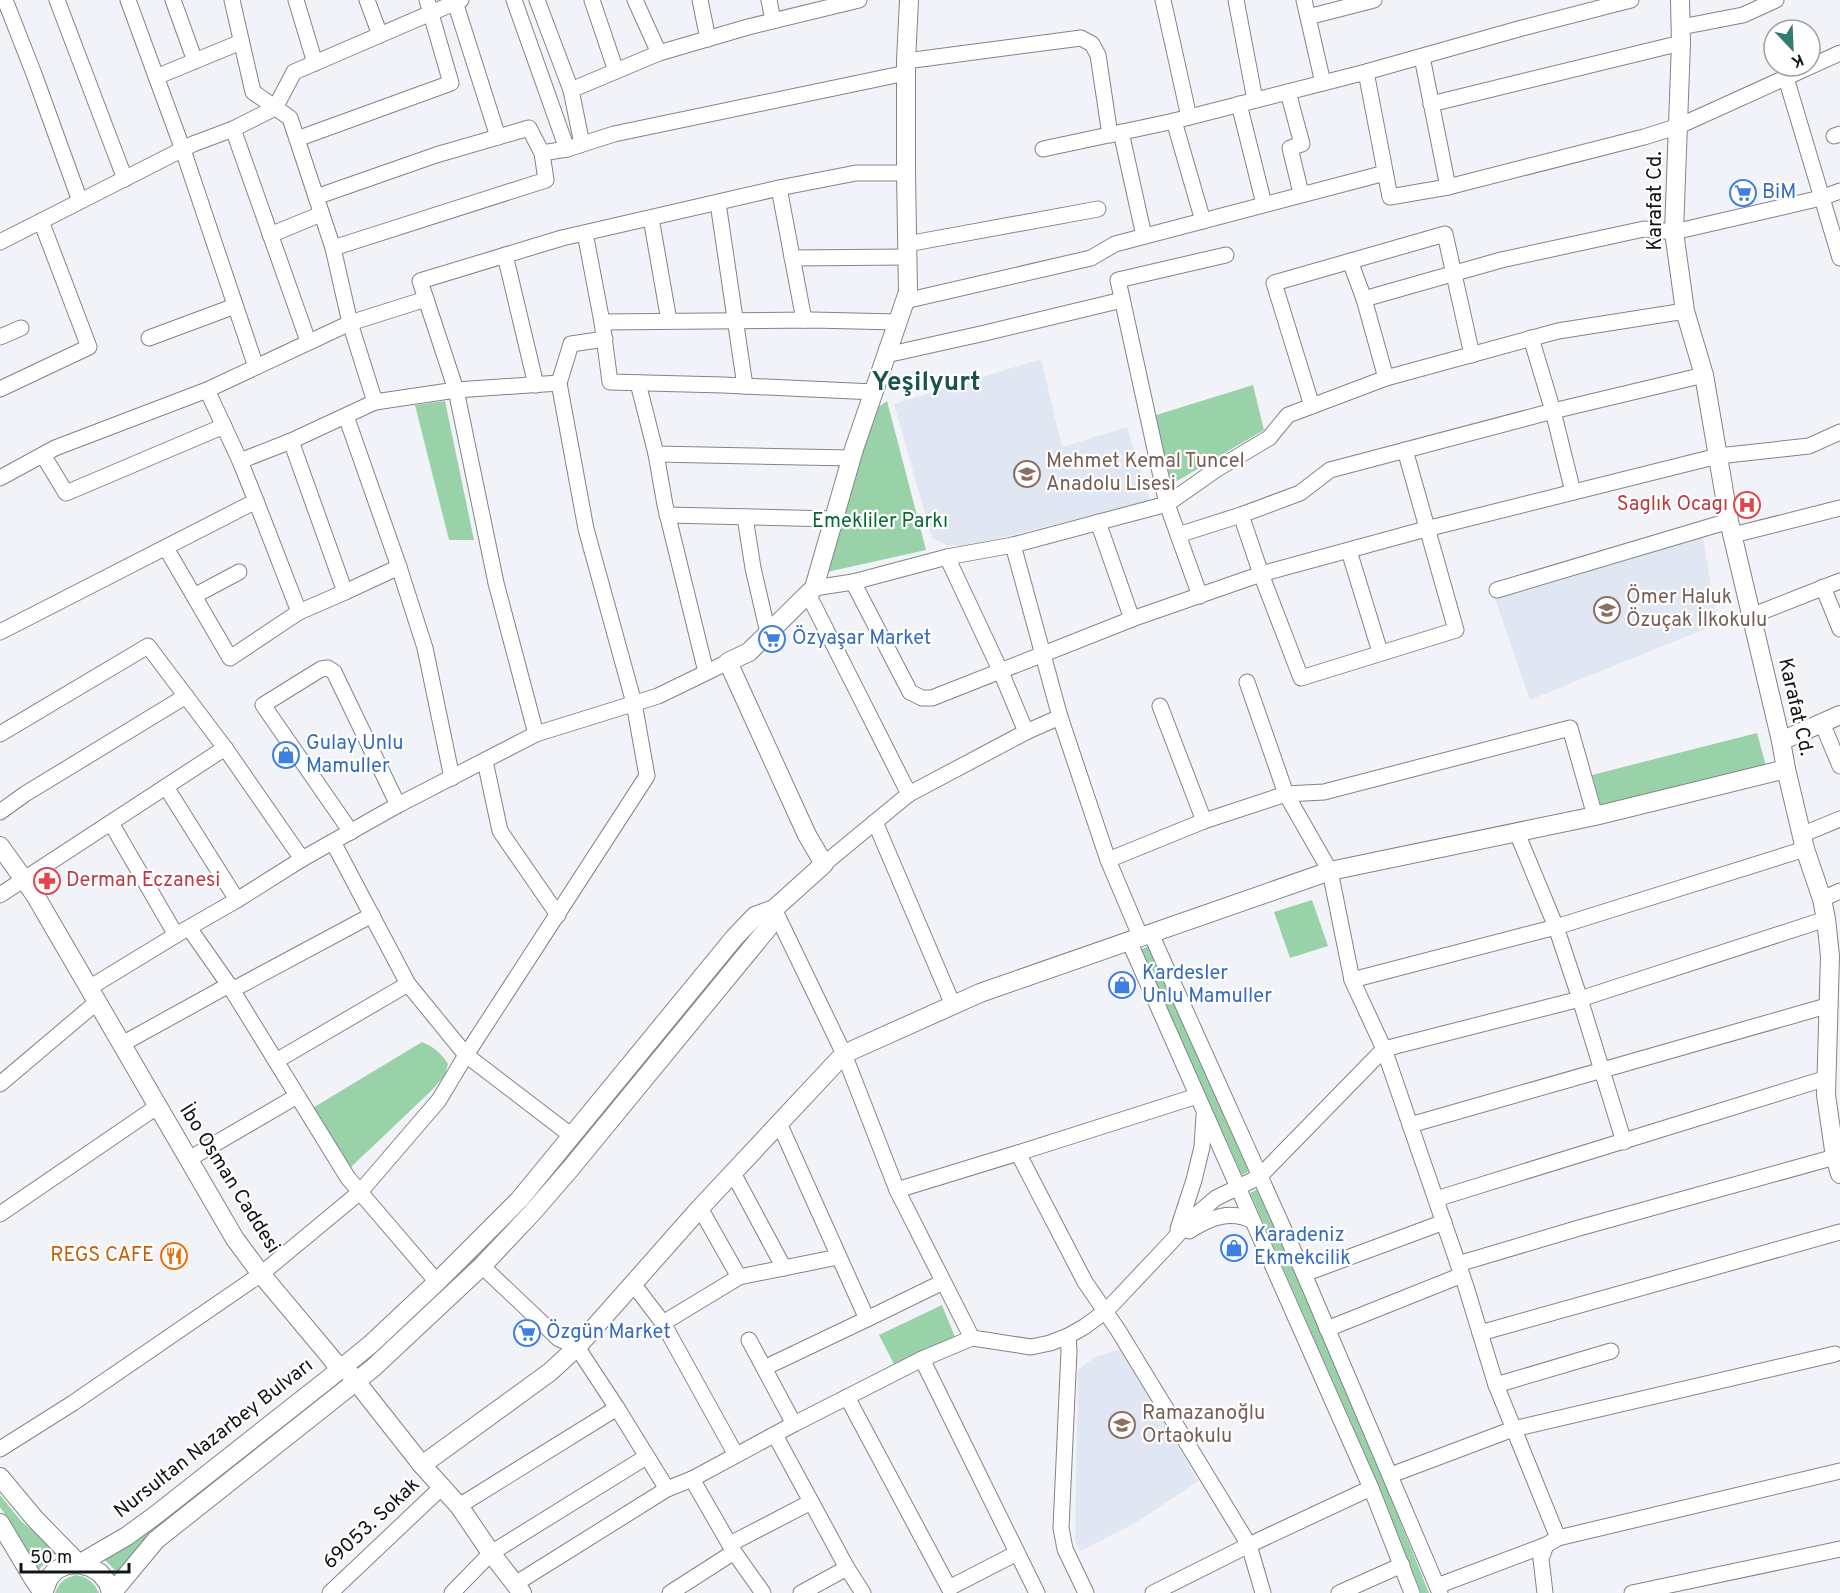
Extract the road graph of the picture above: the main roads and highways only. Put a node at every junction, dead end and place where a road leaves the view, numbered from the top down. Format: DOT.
graph roads {
  1 [pos="909,0"];
  2 [pos="1680,0"];
  3 [pos="1840,715"];
  4 [pos="1781,741"];
  5 [pos="1786,769"];
  6 [pos="0,846"];
  7 [pos="774,909"];
  8 [pos="1835,955"];
  9 [pos="1834,1024"];
  10 [pos="1831,1088"];
  11 [pos="1838,1165"];
  12 [pos="344,1366"];
  13 [pos="356,1381"];
  14 [pos="423,1465"];
  15 [pos="0,1478"];
  16 [pos="0,1522"];
  17 [pos="79,1564"];
  18 [pos="519,1588"];
  19 [pos="43,1593"];
  20 [pos="111,1593"];
  1 -- 7 [label="main road"];
  2 -- 4 [label="main road, Karafat Cd."];
  3 -- 4 [label="main road"];
  4 -- 5 [label="main road, Karafat Cd."];
  5 -- 8 [label="main road, Karafat Cd."];
  5 -- 14 [label="main road"];
  6 -- 12 [label="main road, İbo Osman Caddesi"];
  7 -- 12 [label="main road, Nursultan Nazarbey Bulvarı"];
  7 -- 13 [label="main road"];
  8 -- 9 [label="main road, Karafat Cd."];
  9 -- 10 [label="main road, Karafat Cd."];
  10 -- 11 [label="main road, Karafat Cd."];
  12 -- 13 [label="main road, İbo Osman Caddesi"];
  12 -- 17 [label="main road, Nursultan Nazarbey Bulvarı"];
  13 -- 14 [label="main road, İbo Osman Caddesi"];
  13 -- 20 [label="main road"];
  14 -- 18 [label="main road, İbo Osman Caddesi"];
  15 -- 17 [label="main road"];
  16 -- 19 [label="main road"];
  17 -- 19 [label="main road, Nursultan Nazarbey Bulvarı"];
  17 -- 20 [label="main road"];
}
